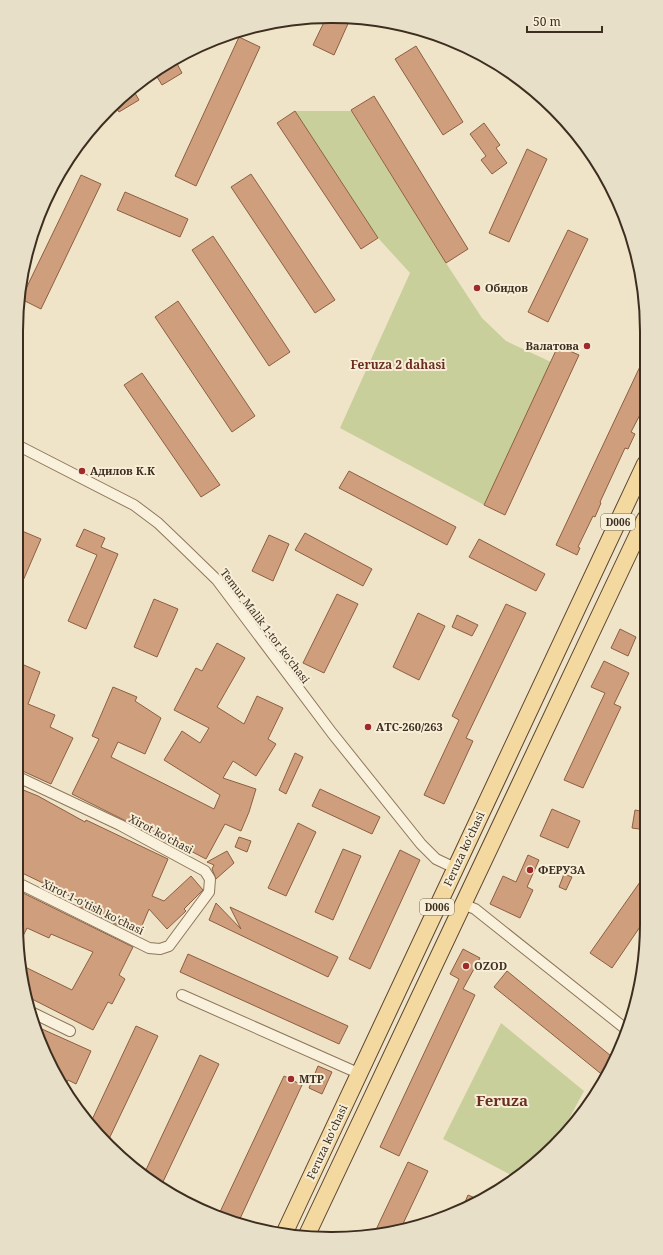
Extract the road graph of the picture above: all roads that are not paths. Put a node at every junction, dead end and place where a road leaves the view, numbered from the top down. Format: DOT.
graph roads {
  1 [pos="23,449"];
  2 [pos="640,475"];
  3 [pos="640,529"];
  4 [pos="607,544"];
  5 [pos="628,554"];
  6 [pos="23,779"];
  7 [pos="455,868"];
  8 [pos="23,885"];
  9 [pos="463,904"];
  10 [pos="160,949"];
  11 [pos="182,995"];
  12 [pos="37,1015"];
  13 [pos="623,1027"];
  14 [pos="70,1031"];
  15 [pos="358,1073"];
  16 [pos="305,1188"];
  17 [pos="324,1198"];
  18 [pos="287,1228"];
  19 [pos="309,1231"];
  1 -- 7 [label="street, Temur Malik 1-tor ko'chasi"];
  2 -- 4 [label="main road, Feruza ko'chasi / D006"];
  3 -- 5 [label="main road, Feruza ko'chasi / D006"];
  4 -- 5 [label="main road"];
  4 -- 7 [label="main road, Feruza ko'chasi / D006"];
  5 -- 9 [label="main road, Feruza ko'chasi / D006"];
  6 -- 10 [label="street, Xirot ko'chasi"];
  7 -- 15 [label="main road, Feruza ko'chasi / D006"];
  8 -- 10 [label="street, Xirot 1-o'tish ko'chasi"];
  9 -- 13 [label="street"];
  9 -- 17 [label="main road, Feruza ko'chasi / D006"];
  11 -- 15 [label="street"];
  12 -- 14 [label="street"];
  15 -- 16 [label="main road, Feruza ko'chasi / D006"];
  16 -- 17 [label="main road"];
  16 -- 18 [label="main road, Feruza ko'chasi / D006"];
  17 -- 19 [label="main road, Feruza ko'chasi / D006"];
}
